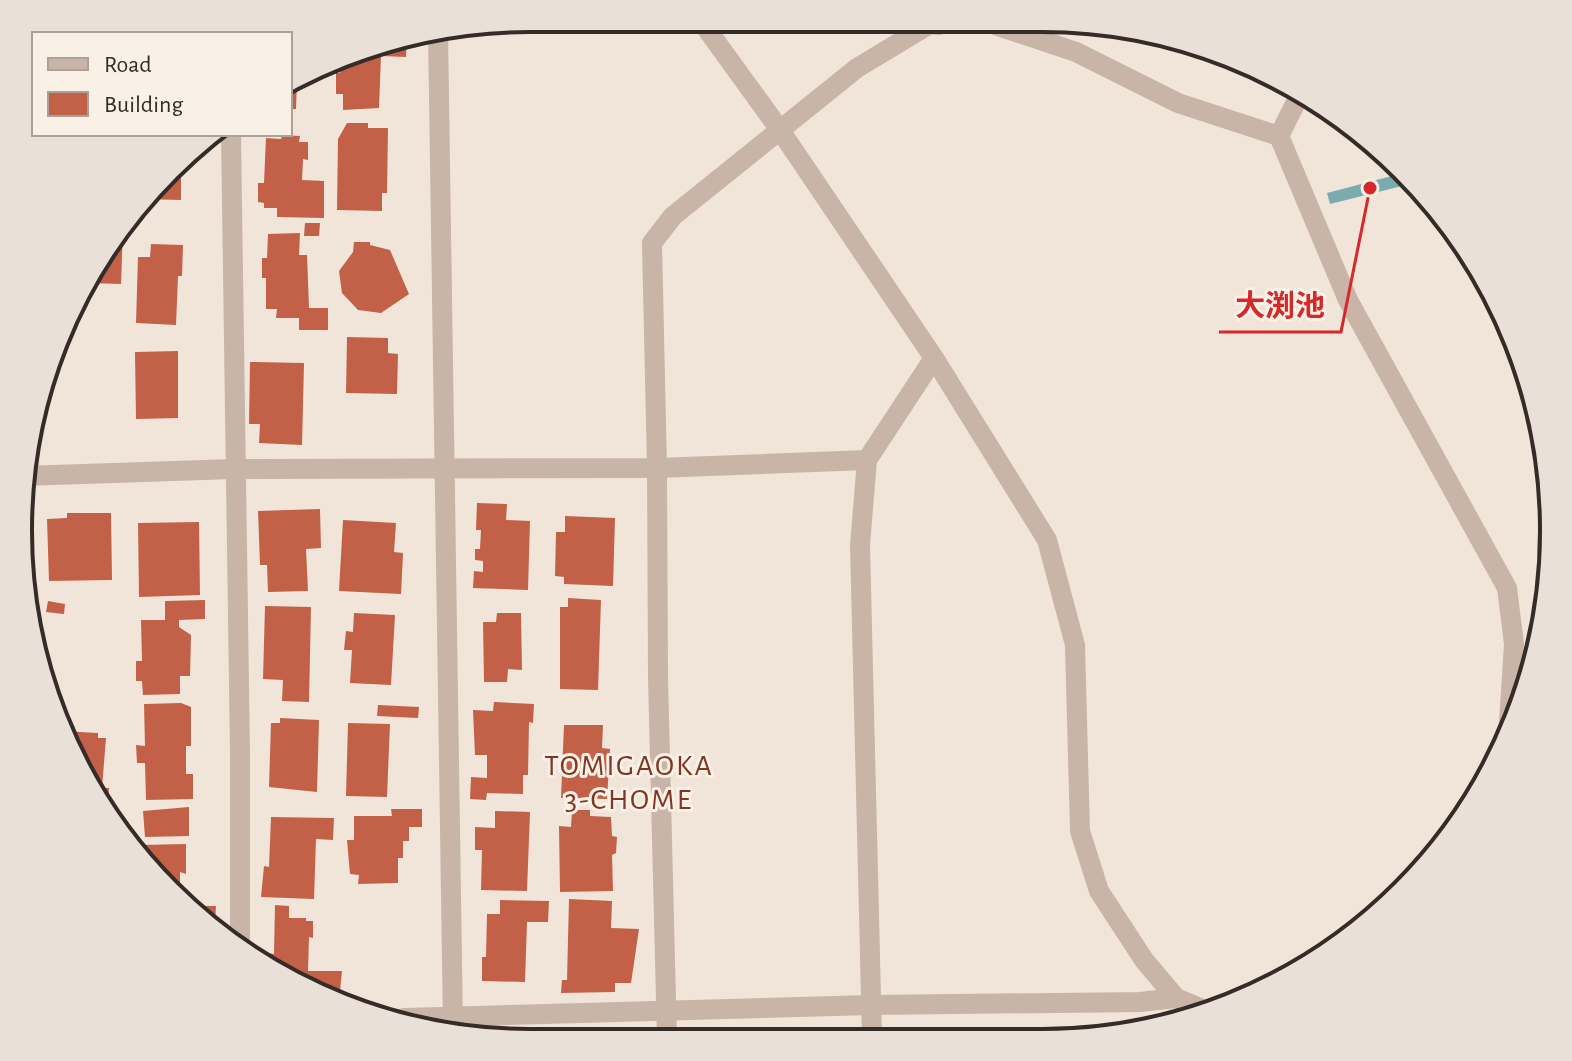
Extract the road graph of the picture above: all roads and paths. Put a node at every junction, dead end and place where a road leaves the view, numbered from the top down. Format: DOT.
graph roads {
  1 [pos="709,32"];
  2 [pos="917,32"];
  3 [pos="1016,32"];
  4 [pos="438,41"];
  5 [pos="1296,102"];
  6 [pos="780,130"];
  7 [pos="231,136"];
  8 [pos="1279,136"];
  9 [pos="934,358"];
  10 [pos="867,460"];
  11 [pos="657,468"];
  12 [pos="234,469"];
  13 [pos="443,469"];
  14 [pos="35,476"];
  15 [pos="1510,700"];
  16 [pos="240,935"];
  17 [pos="1176,998"];
  18 [pos="871,1005"];
  19 [pos="1194,1005"];
  20 [pos="667,1011"];
  21 [pos="454,1022"];
  22 [pos="667,1029"];
  23 [pos="872,1029"];
  1 -- 6 [label="street"];
  2 -- 6 [label="street"];
  3 -- 8 [label="street"];
  4 -- 13 [label="street"];
  5 -- 8 [label="street"];
  6 -- 9 [label="street"];
  6 -- 11 [label="street"];
  7 -- 12 [label="street"];
  8 -- 15 [label="street"];
  9 -- 10 [label="street"];
  9 -- 17 [label="street"];
  10 -- 11 [label="street"];
  10 -- 18 [label="street"];
  11 -- 13 [label="street"];
  11 -- 20 [label="street"];
  12 -- 13 [label="street"];
  12 -- 14 [label="street"];
  12 -- 16 [label="street"];
  13 -- 21 [label="street"];
  17 -- 18 [label="street"];
  17 -- 19 [label="street"];
  18 -- 20 [label="street"];
  18 -- 23 [label="street"];
  20 -- 21 [label="street"];
  20 -- 22 [label="street"];
}
